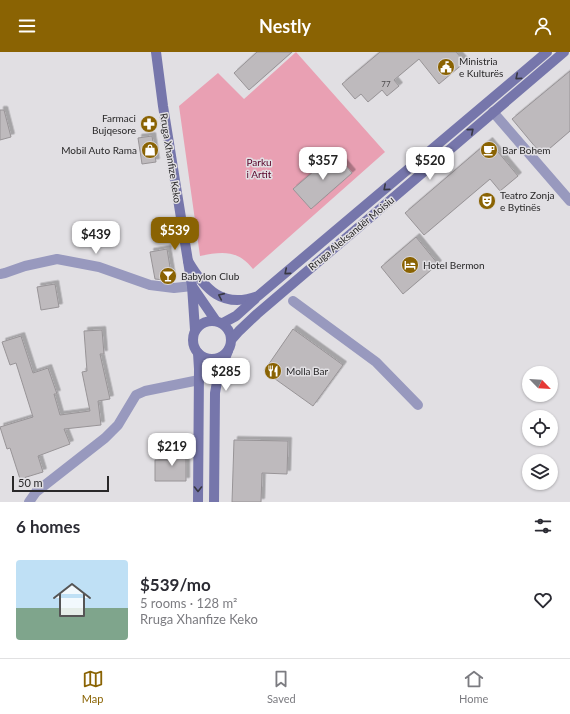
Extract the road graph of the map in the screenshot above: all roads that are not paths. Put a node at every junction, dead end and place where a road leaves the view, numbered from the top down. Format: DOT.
graph roads {
  1 [pos="156,52"];
  2 [pos="547,52"];
  3 [pos="564,52"];
  4 [pos="493,112"];
  5 [pos="570,200"];
  6 [pos="188,261"];
  7 [pos="0,274"];
  8 [pos="192,286"];
  9 [pos="258,296"];
  10 [pos="293,302"];
  11 [pos="219,322"];
  12 [pos="195,330"];
  13 [pos="232,339"];
  14 [pos="228,351"];
  15 [pos="198,353"];
  16 [pos="199,380"];
  17 [pos="418,405"];
  18 [pos="29,502"];
  19 [pos="198,502"];
  20 [pos="214,502"];
  1 -- 6 [label="main road, Rruga Xhanfize Keko"];
  2 -- 9 [label="main road, one-way"];
  3 -- 4 [label="main road, Rruga Aleksandër Moisiu"];
  4 -- 5 [label="street"];
  13 -- 4 [label="main road, Rruga Aleksandër Moisiu, one-way"];
  6 -- 8 [label="main road, Rruga Xhanfize Keko"];
  9 -- 6 [label="main road, one-way"];
  7 -- 8 [label="street"];
  8 -- 11 [label="main road"];
  8 -- 12 [label="main road, Rruga Xhanfize Keko"];
  9 -- 11 [label="main road"];
  10 -- 17 [label="street"];
  11 -- 12 [label="main road"];
  11 -- 13 [label="main road"];
  12 -- 15 [label="main road"];
  13 -- 14 [label="main road"];
  14 -- 15 [label="main road"];
  14 -- 20 [label="main road"];
  15 -- 16 [label="main road"];
  16 -- 18 [label="street"];
  16 -- 19 [label="main road, one-way"];
}
